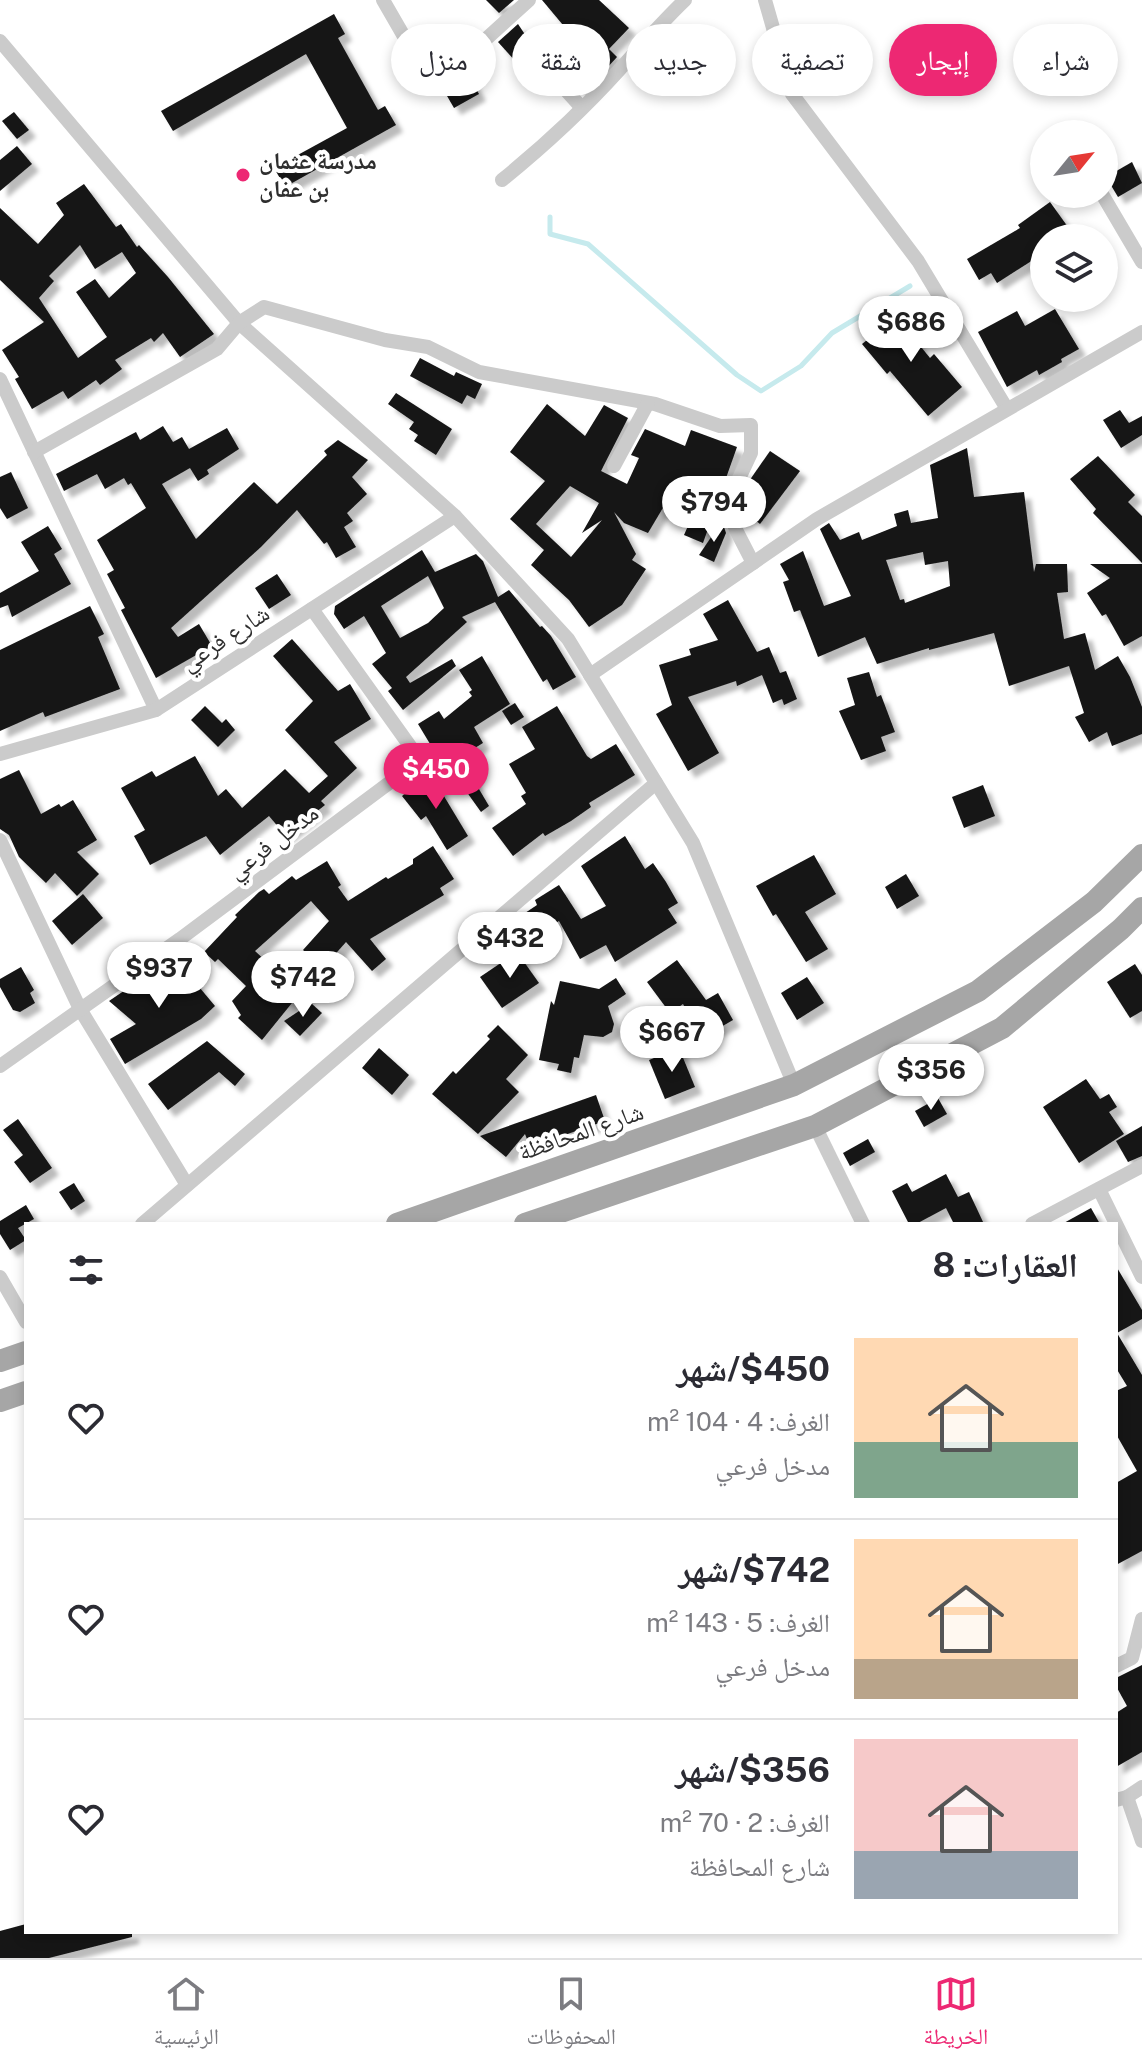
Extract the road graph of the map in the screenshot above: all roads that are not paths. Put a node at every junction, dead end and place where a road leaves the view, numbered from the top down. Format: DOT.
graph roads {
  1 [pos="383,0"];
  2 [pos="529,0"];
  3 [pos="685,0"];
  4 [pos="765,0"];
  5 [pos="0,41"];
  6 [pos="571,96"];
  7 [pos="582,108"];
  8 [pos="502,180"];
  9 [pos="1110,208"];
  10 [pos="1142,262"];
  11 [pos="239,323"];
  12 [pos="1142,332"];
  13 [pos="0,379"];
  14 [pos="648,403"];
  15 [pos="1007,409"];
  16 [pos="34,452"];
  17 [pos="614,466"];
  18 [pos="455,516"];
  19 [pos="753,563"];
  20 [pos="312,609"];
  21 [pos="590,675"];
  22 [pos="156,710"];
  23 [pos="0,754"];
  24 [pos="656,783"];
  25 [pos="0,840"];
  26 [pos="1142,855"];
  27 [pos="1142,908"];
  28 [pos="80,1009"];
  29 [pos="0,1066"];
  30 [pos="794,1085"];
  31 [pos="815,1126"];
  32 [pos="1142,1166"];
  33 [pos="187,1185"];
  34 [pos="1099,1189"];
  35 [pos="144,1222"];
  36 [pos="403,1222"];
  37 [pos="531,1222"];
  38 [pos="862,1222"];
  39 [pos="1036,1222"];
  40 [pos="1115,1222"];
  41 [pos="1118,1228"];
  42 [pos="0,1277"];
  43 [pos="1142,1277"];
  44 [pos="24,1319"];
  45 [pos="24,1353"];
  46 [pos="0,1361"];
  47 [pos="24,1393"];
  48 [pos="0,1401"];
  49 [pos="1142,1619"];
  50 [pos="1118,1665"];
  51 [pos="1142,1787"];
  52 [pos="1122,1799"];
  53 [pos="1142,1841"];
  1 -- 2 [label="street"];
  3 -- 7 [label="street"];
  4 -- 15 [label="street"];
  5 -- 11 [label="street"];
  6 -- 7 [label="street"];
  7 -- 8 [label="street"];
  9 -- 10 [label="street"];
  11 -- 14 [label="street"];
  11 -- 16 [label="street"];
  11 -- 18 [label="street"];
  12 -- 15 [label="street"];
  13 -- 16 [label="street"];
  14 -- 17 [label="street"];
  14 -- 19 [label="street"];
  15 -- 19 [label="street"];
  16 -- 22 [label="street"];
  18 -- 20 [label="street, شارع فرعي"];
  18 -- 21 [label="street"];
  19 -- 21 [label="street"];
  20 -- 22 [label="street, شارع فرعي"];
  20 -- 28 [label="street, مدخل فرعي"];
  21 -- 24 [label="street"];
  22 -- 23 [label="street, شارع فرعي"];
  24 -- 30 [label="street"];
  24 -- 33 [label="street"];
  25 -- 28 [label="street"];
  26 -- 30 [label="main road, شارع المحافظة"];
  27 -- 31 [label="main road"];
  28 -- 29 [label="street, مدخل فرعي"];
  28 -- 33 [label="street"];
  30 -- 36 [label="main road, شارع المحافظة"];
  31 -- 37 [label="main road"];
  31 -- 38 [label="street"];
  32 -- 34 [label="street"];
  33 -- 35 [label="street"];
  34 -- 39 [label="street"];
  34 -- 40 [label="street"];
  41 -- 43 [label="street"];
  42 -- 44 [label="street"];
  45 -- 46 [label="main road"];
  47 -- 48 [label="main road"];
  49 -- 50 [label="street"];
  51 -- 52 [label="street"];
  52 -- 53 [label="street"];
}
